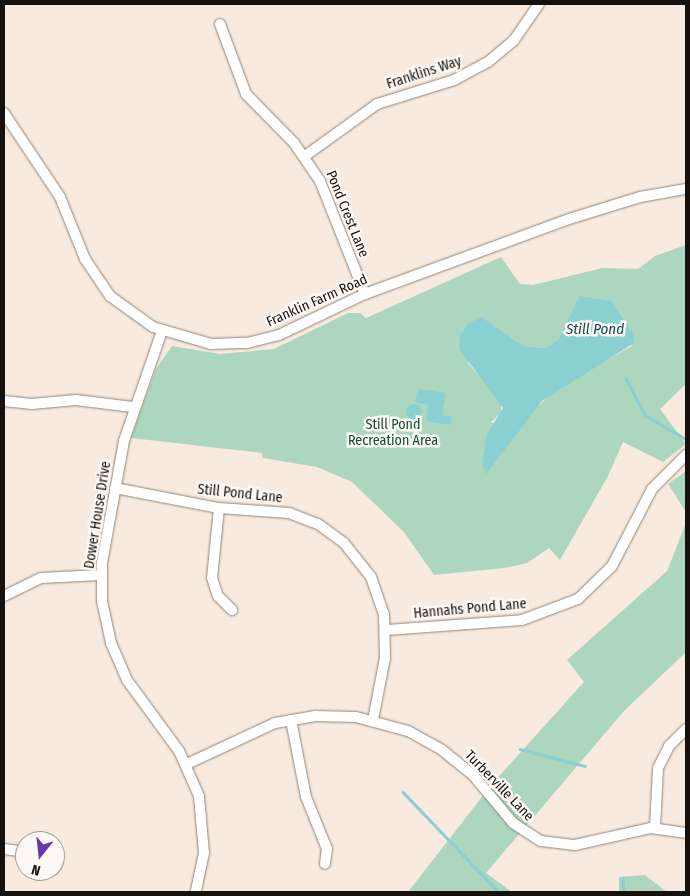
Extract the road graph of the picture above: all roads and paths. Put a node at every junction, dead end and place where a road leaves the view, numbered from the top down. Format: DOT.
graph roads {
  1 [pos="539,4"];
  2 [pos="220,24"];
  3 [pos="4,113"];
  4 [pos="305,156"];
  5 [pos="686,189"];
  6 [pos="365,294"];
  7 [pos="162,331"];
  8 [pos="4,401"];
  9 [pos="133,407"];
  10 [pos="686,455"];
  11 [pos="115,488"];
  12 [pos="218,508"];
  13 [pos="101,575"];
  14 [pos="4,596"];
  15 [pos="232,610"];
  16 [pos="386,630"];
  17 [pos="290,720"];
  18 [pos="373,720"];
  19 [pos="686,730"];
  20 [pos="187,764"];
  21 [pos="654,828"];
  22 [pos="686,833"];
  23 [pos="325,864"];
  24 [pos="196,892"];
  1 -- 4 [label="street, Franklins Way"];
  2 -- 4 [label="street, Pond Crest Lane"];
  3 -- 7 [label="street, Franklin Farm Road"];
  4 -- 6 [label="street, Pond Crest Lane"];
  5 -- 6 [label="street, Franklin Farm Road"];
  6 -- 7 [label="street, Franklin Farm Road"];
  7 -- 9 [label="street, Dower House Drive"];
  8 -- 9 [label="street"];
  9 -- 11 [label="street, Dower House Drive"];
  10 -- 16 [label="street, Hannahs Pond Lane"];
  11 -- 12 [label="street, Still Pond Lane"];
  11 -- 13 [label="street, Dower House Drive"];
  12 -- 15 [label="street"];
  12 -- 16 [label="street, Still Pond Lane"];
  13 -- 14 [label="street"];
  13 -- 20 [label="street, Dower House Drive"];
  16 -- 18 [label="street, Still Pond Lane"];
  17 -- 18 [label="street, Turberville Lane"];
  17 -- 20 [label="street, Turberville Lane"];
  17 -- 23 [label="street"];
  18 -- 21 [label="street, Turberville Lane"];
  19 -- 21 [label="street"];
  20 -- 24 [label="street, Dower House Drive"];
  21 -- 22 [label="street, Turberville Lane"];
}
